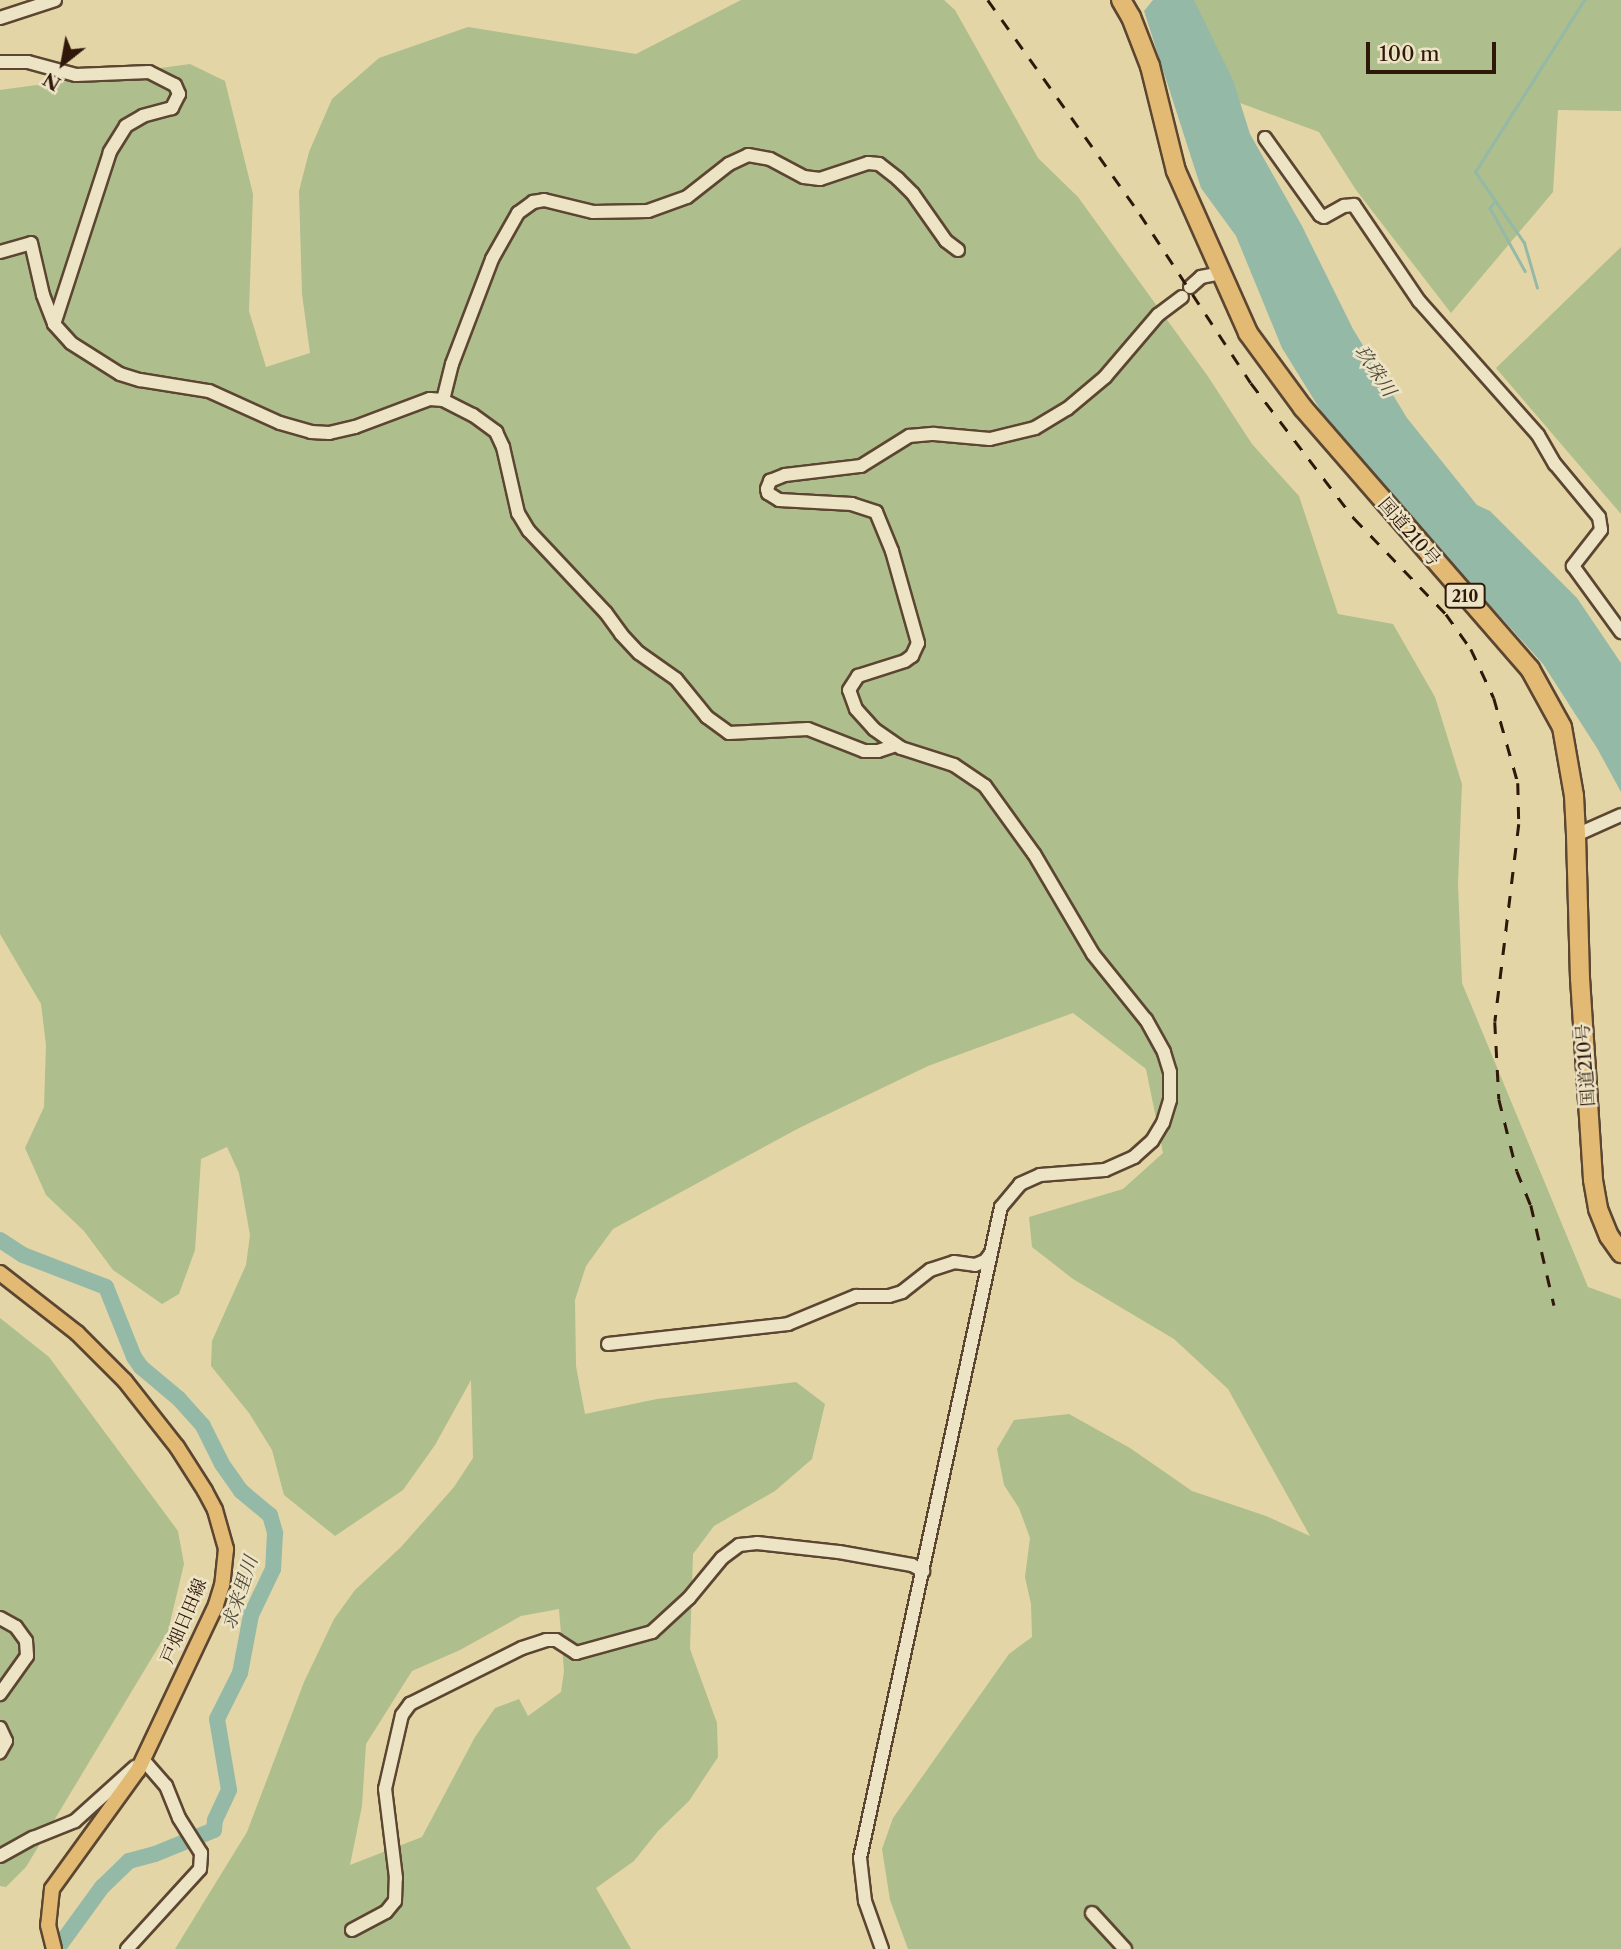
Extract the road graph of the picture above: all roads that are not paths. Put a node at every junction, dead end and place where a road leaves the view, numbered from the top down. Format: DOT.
graph roads {
  1 [pos="55,0"];
  2 [pos="1121,0"];
  3 [pos="0,19"];
  4 [pos="0,62"];
  5 [pos="1265,138"];
  6 [pos="958,250"];
  7 [pos="0,252"];
  8 [pos="1221,273"];
  9 [pos="54,324"];
  10 [pos="443,400"];
  11 [pos="1621,632"];
  12 [pos="896,745"];
  13 [pos="1621,815"];
  14 [pos="1576,835"];
  15 [pos="1621,1252"];
  16 [pos="991,1253"];
  17 [pos="0,1273"];
  18 [pos="608,1344"];
  19 [pos="923,1571"];
  20 [pos="0,1618"];
  21 [pos="0,1694"];
  22 [pos="0,1728"];
  23 [pos="154,1733"];
  24 [pos="0,1752"];
  25 [pos="143,1760"];
  26 [pos="0,1856"];
  27 [pos="1092,1913"];
  28 [pos="352,1930"];
  29 [pos="54,1949"];
  30 [pos="127,1949"];
  31 [pos="882,1949"];
  32 [pos="1125,1949"];
  1 -- 3 [label="street"];
  2 -- 8 [label="highway, 国道210号 / 210"];
  4 -- 9 [label="street"];
  5 -- 11 [label="street"];
  6 -- 10 [label="street"];
  7 -- 9 [label="street"];
  8 -- 12 [label="street"];
  8 -- 14 [label="highway, 国道210号 / 210"];
  9 -- 10 [label="street"];
  10 -- 12 [label="street"];
  12 -- 16 [label="street"];
  13 -- 14 [label="street"];
  14 -- 15 [label="highway, 国道210号 / 210"];
  16 -- 18 [label="street"];
  16 -- 19 [label="street"];
  17 -- 23 [label="main road, 戸畑日田線"];
  19 -- 28 [label="street"];
  19 -- 31 [label="street"];
  20 -- 21 [label="street"];
  22 -- 24 [label="street"];
  23 -- 25 [label="main road, 戸畑日田線"];
  23 -- 26 [label="street"];
  25 -- 29 [label="main road, 戸畑日田線"];
  25 -- 30 [label="street"];
  27 -- 32 [label="street"];
}
